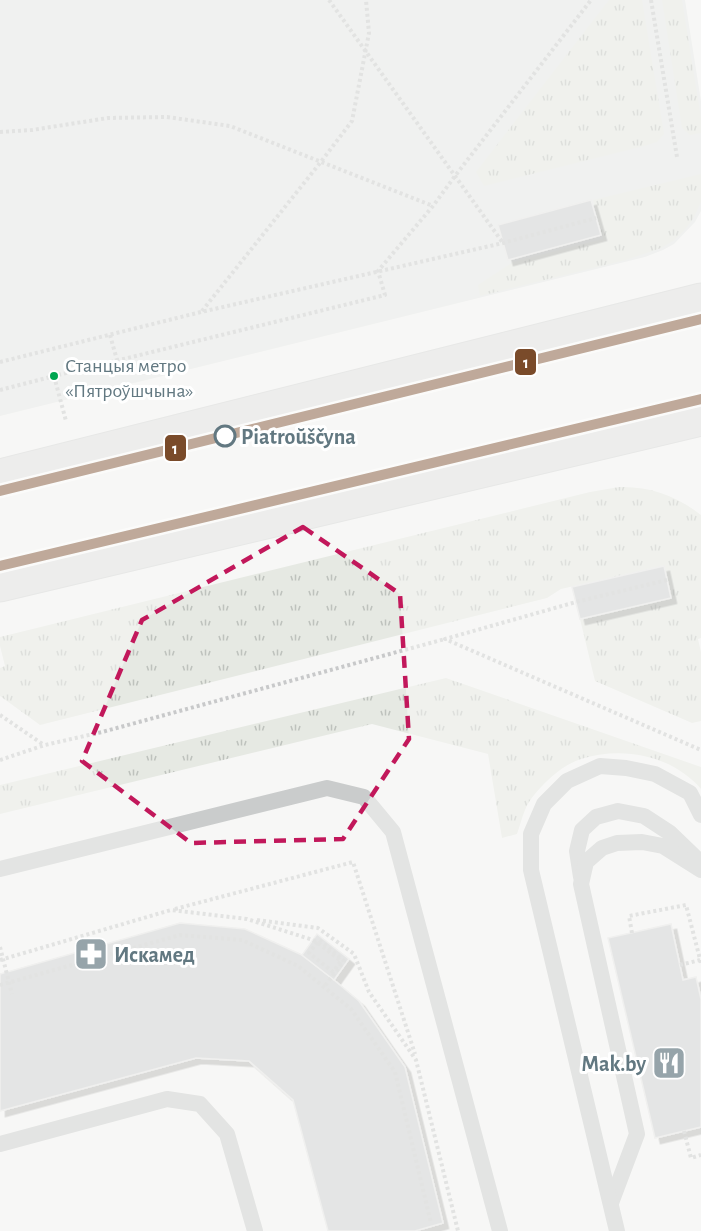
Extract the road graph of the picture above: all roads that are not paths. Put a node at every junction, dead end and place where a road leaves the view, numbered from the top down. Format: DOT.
graph roads {
  1 [pos="701,300"];
  2 [pos="701,419"];
  3 [pos="0,476"];
  4 [pos="0,585"];
  5 [pos="701,815"];
  6 [pos="701,863"];
  7 [pos="0,869"];
  8 [pos="701,870"];
  9 [pos="581,884"];
  10 [pos="0,1144"];
  11 [pos="611,1203"];
  12 [pos="255,1231"];
  13 [pos="500,1231"];
  14 [pos="617,1231"];
  1 -- 3 [label="main road"];
  2 -- 4 [label="main road"];
  5 -- 11 [label="lane"];
  6 -- 9 [label="lane"];
  7 -- 13 [label="lane"];
  8 -- 9 [label="lane"];
  9 -- 11 [label="lane"];
  10 -- 12 [label="lane"];
  11 -- 14 [label="lane"];
}
